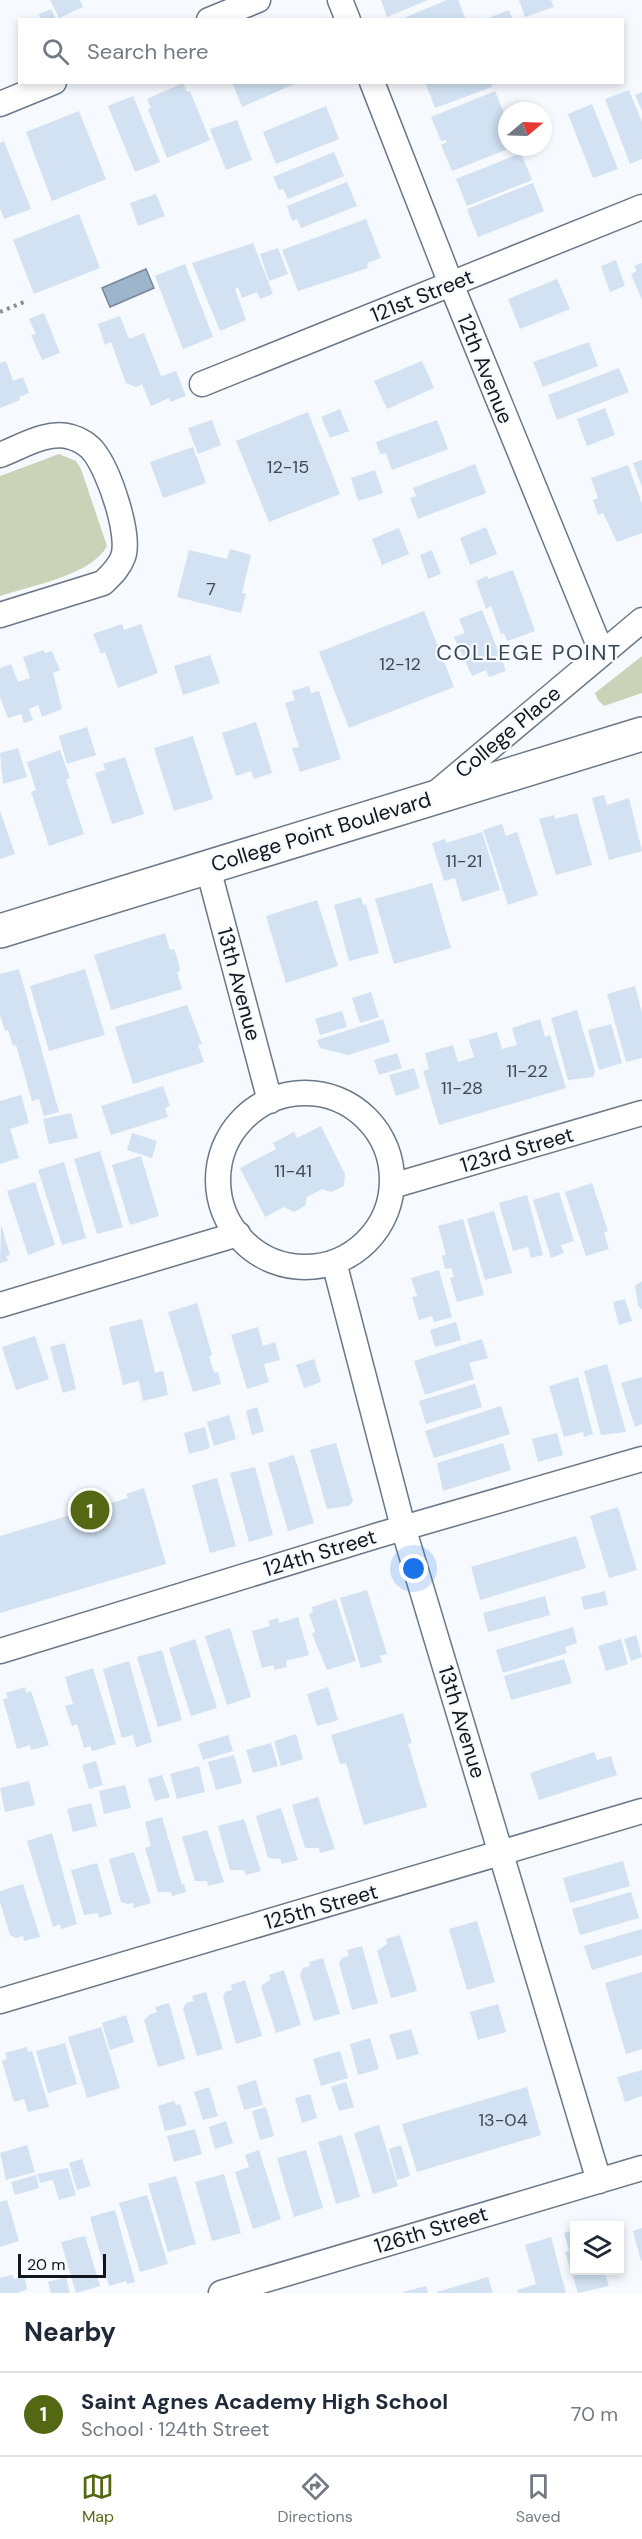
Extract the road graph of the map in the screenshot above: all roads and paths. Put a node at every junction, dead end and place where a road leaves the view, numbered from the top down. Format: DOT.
graph roads {
  1 [pos="258,0"];
  2 [pos="340,0"];
  3 [pos="214,18"];
  4 [pos="347,18"];
  5 [pos="49,84"];
  6 [pos="373,84"];
  7 [pos="0,104"];
  8 [pos="642,207"];
  9 [pos="451,284"];
  10 [pos="24,302"];
  11 [pos="0,312"];
  12 [pos="202,384"];
  13 [pos="0,455"];
  14 [pos="0,615"];
  15 [pos="642,620"];
  16 [pos="602,653"];
  17 [pos="642,734"];
  18 [pos="429,798"];
  19 [pos="208,868"];
  20 [pos="0,931"];
  21 [pos="270,1101"];
  22 [pos="642,1113"];
  23 [pos="392,1186"];
  24 [pos="238,1234"];
  25 [pos="334,1262"];
  26 [pos="0,1305"];
  27 [pos="642,1459"];
  28 [pos="403,1527"];
  29 [pos="0,1651"];
  30 [pos="642,1812"];
  31 [pos="502,1855"];
  32 [pos="0,2001"];
  33 [pos="642,2168"];
  34 [pos="599,2181"];
  35 [pos="221,2293"];
  1 -- 3 [label="street"];
  2 -- 4 [label="street"];
  5 -- 7 [label="street"];
  6 -- 9 [label="street, 12th Avenue"];
  8 -- 9 [label="street, 121st Street"];
  9 -- 12 [label="street, 121st Street"];
  9 -- 16 [label="street, 12th Avenue"];
  10 -- 11 [label="path"];
  13 -- 14 [label="street"];
  15 -- 16 [label="street, College Place"];
  16 -- 18 [label="street, College Place"];
  17 -- 18 [label="street, College Point Boulevard"];
  18 -- 19 [label="street, College Point Boulevard"];
  19 -- 20 [label="street, College Point Boulevard"];
  19 -- 21 [label="street, 13th Avenue"];
  21 -- 23 [label="street"];
  21 -- 24 [label="street"];
  22 -- 23 [label="street, 123rd Street"];
  23 -- 25 [label="street"];
  24 -- 25 [label="street"];
  24 -- 26 [label="street"];
  25 -- 28 [label="street, 13th Avenue"];
  27 -- 28 [label="street, 124th Street"];
  28 -- 29 [label="street, 124th Street"];
  28 -- 31 [label="street, 13th Avenue"];
  30 -- 31 [label="street, 125th Street"];
  31 -- 32 [label="street, 125th Street"];
  31 -- 34 [label="street, 13th Avenue"];
  33 -- 34 [label="street, 126th Street"];
  34 -- 35 [label="street, 126th Street"];
}
